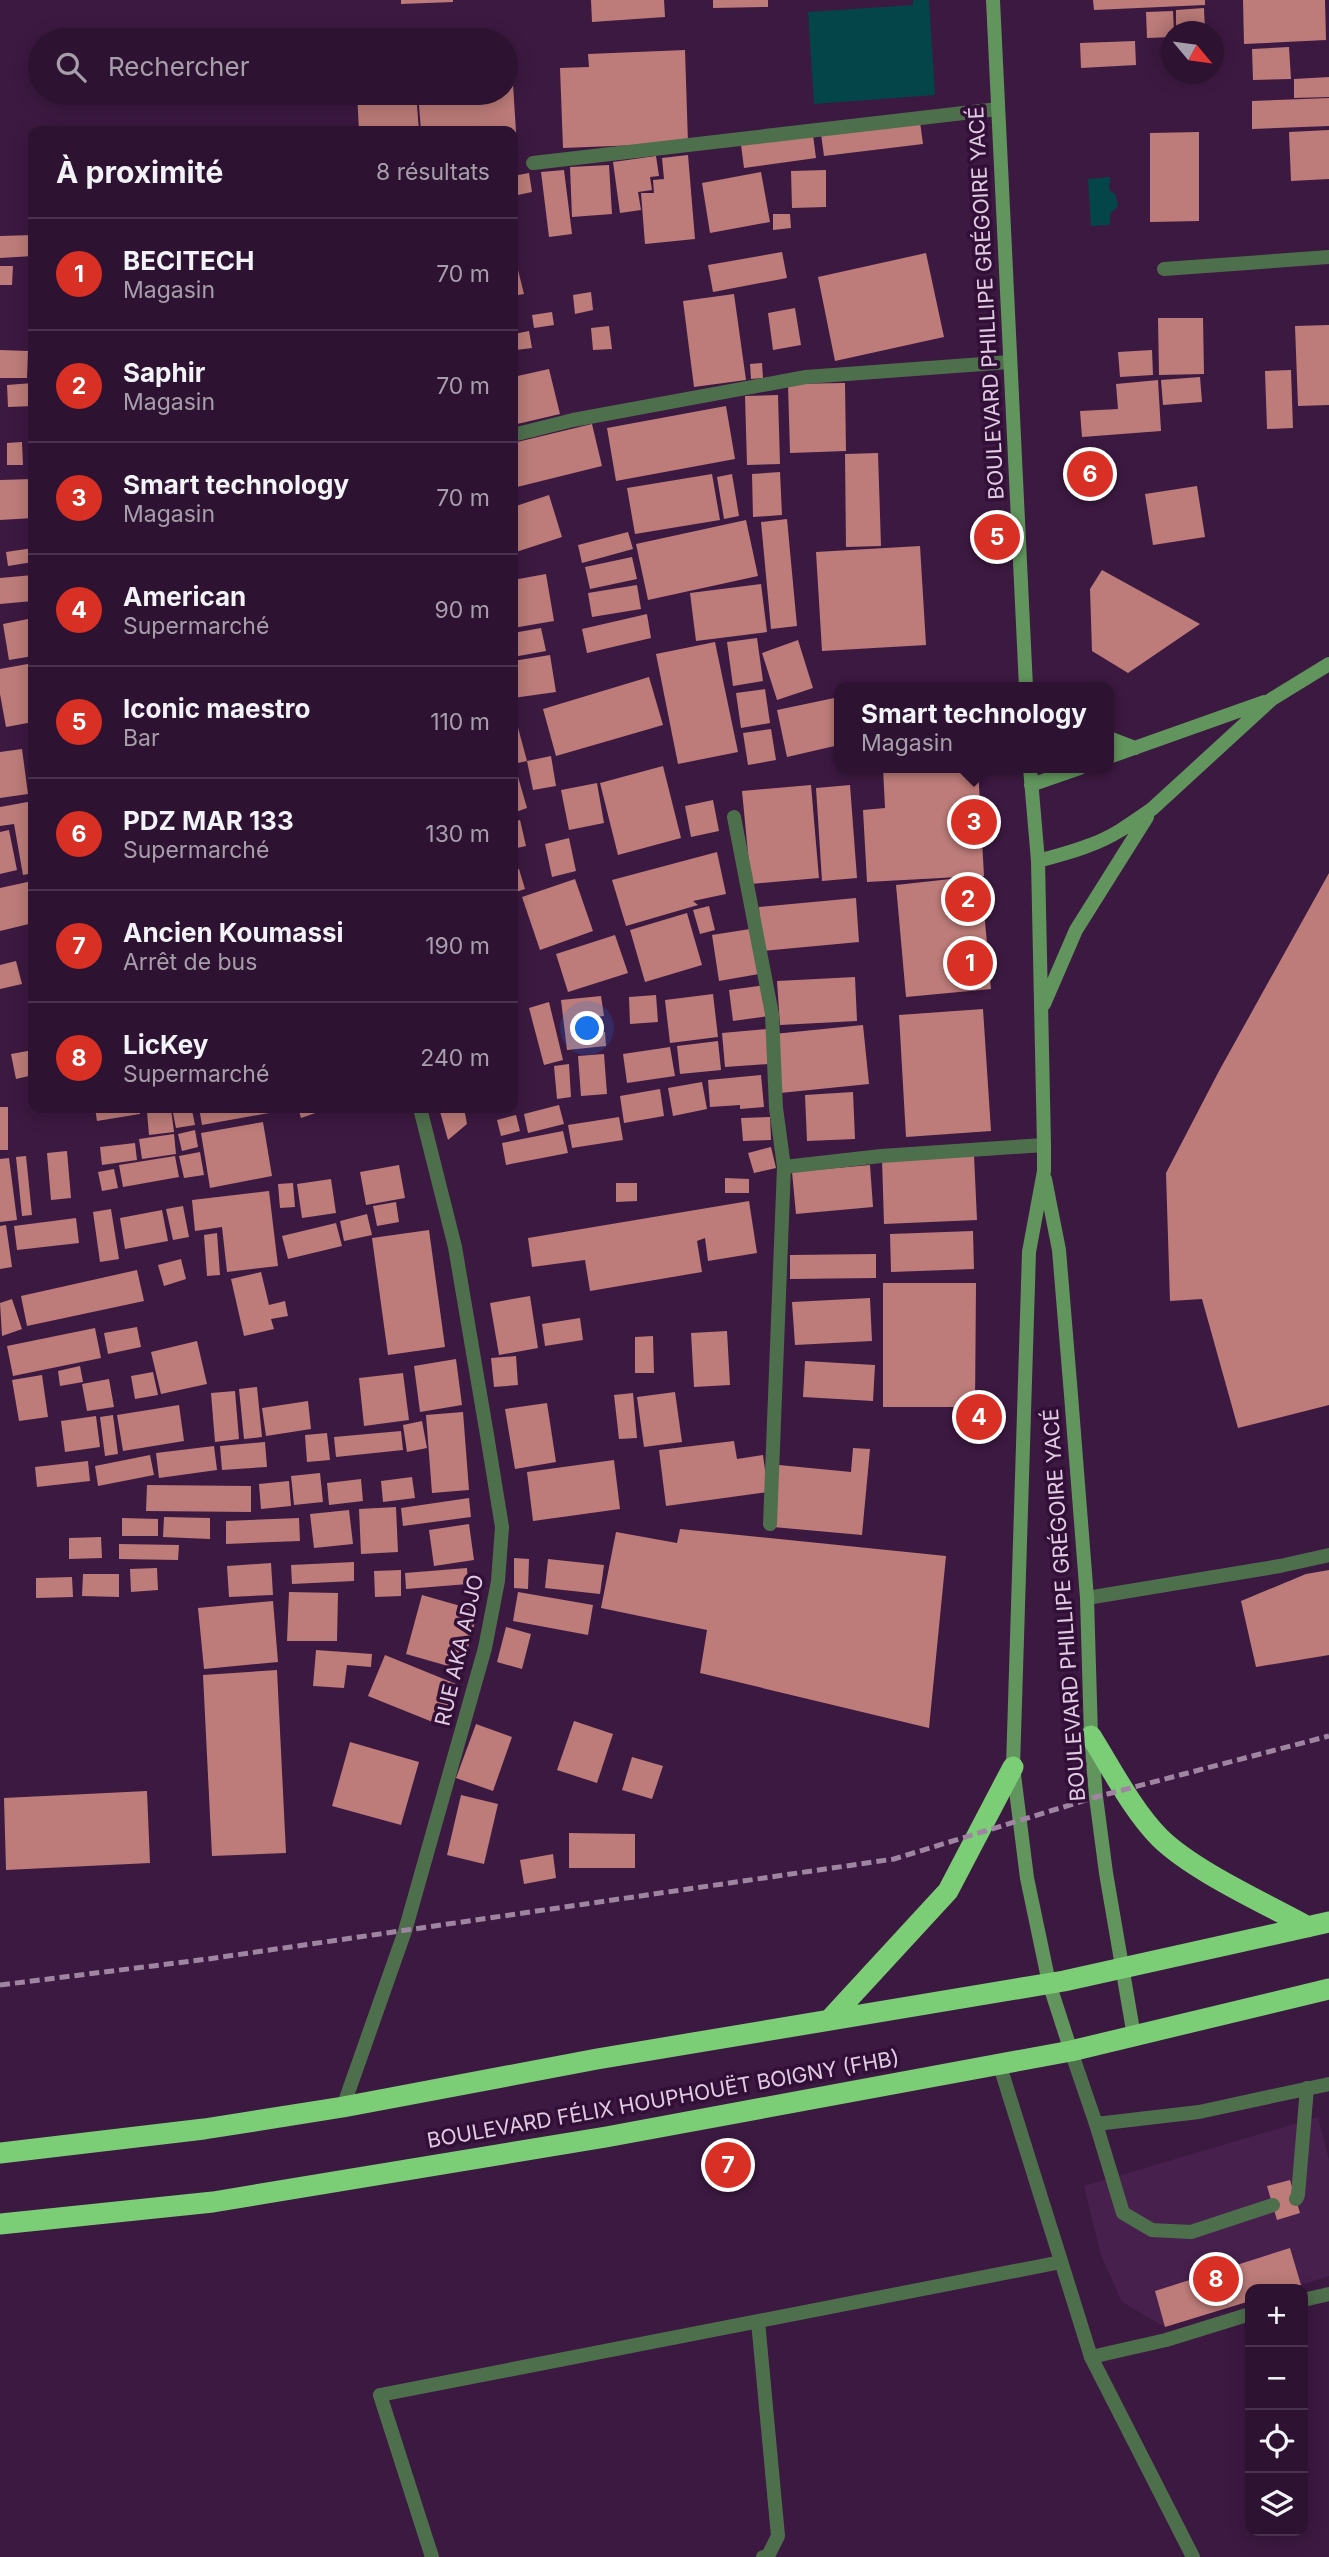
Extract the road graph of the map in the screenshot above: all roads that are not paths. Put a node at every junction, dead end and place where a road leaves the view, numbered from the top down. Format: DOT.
graph roads {
  1 [pos="993,0"];
  2 [pos="998,109"];
  3 [pos="533,163"];
  4 [pos="1329,257"];
  5 [pos="1164,269"];
  6 [pos="1010,362"];
  7 [pos="518,434"];
  8 [pos="1329,664"];
  9 [pos="1028,682"];
  10 [pos="1272,699"];
  11 [pos="1114,740"];
  12 [pos="1135,748"];
  13 [pos="1114,755"];
  14 [pos="1030,773"];
  15 [pos="1066,773"];
  16 [pos="1031,785"];
  17 [pos="1152,809"];
  18 [pos="734,817"];
  19 [pos="1038,861"];
  20 [pos="1042,1008"];
  21 [pos="421,1113"];
  22 [pos="1044,1145"];
  23 [pos="784,1167"];
  24 [pos="1044,1171"];
  25 [pos="770,1524"];
  26 [pos="1329,1555"];
  27 [pos="1087,1598"];
  28 [pos="1091,1735"];
  29 [pos="1013,1767"];
  30 [pos="1329,1922"];
  31 [pos="1308,1927"];
  32 [pos="1121,1968"];
  33 [pos="1056,1982"];
  34 [pos="1329,1989"];
  35 [pos="831,2018"];
  36 [pos="1134,2036"];
  37 [pos="1071,2050"];
  38 [pos="999,2063"];
  39 [pos="1329,2084"];
  40 [pos="1307,2088"];
  41 [pos="343,2107"];
  42 [pos="1096,2124"];
  43 [pos="0,2152"];
  44 [pos="1296,2199"];
  45 [pos="1273,2205"];
  46 [pos="0,2224"];
  47 [pos="1061,2262"];
  48 [pos="1329,2294"];
  49 [pos="1308,2299"];
  50 [pos="1245,2316"];
  51 [pos="758,2321"];
  52 [pos="1091,2357"];
  53 [pos="432,2557"];
  54 [pos="763,2557"];
  55 [pos="1193,2557"];
  1 -- 2 [label="main road, BOULEVARD PHILLIPE GRÉGOIRE YACÉ"];
  2 -- 3 [label="street"];
  2 -- 6 [label="main road, BOULEVARD PHILLIPE GRÉGOIRE YACÉ"];
  4 -- 5 [label="street"];
  6 -- 7 [label="street"];
  6 -- 9 [label="main road, BOULEVARD PHILLIPE GRÉGOIRE YACÉ"];
  8 -- 10 [label="main road"];
  10 -- 12 [label="main road"];
  10 -- 17 [label="main road"];
  11 -- 12 [label="main road"];
  12 -- 13 [label="main road"];
  14 -- 16 [label="main road, BOULEVARD PHILLIPE GRÉGOIRE YACÉ"];
  15 -- 16 [label="main road"];
  16 -- 19 [label="main road, BOULEVARD PHILLIPE GRÉGOIRE YACÉ"];
  17 -- 19 [label="main road"];
  17 -- 20 [label="main road"];
  18 -- 23 [label="street"];
  19 -- 20 [label="main road, BOULEVARD PHILLIPE GRÉGOIRE YACÉ"];
  20 -- 22 [label="main road, BOULEVARD PHILLIPE GRÉGOIRE YACÉ"];
  21 -- 41 [label="street, RUE AKA ADJO"];
  22 -- 23 [label="street"];
  22 -- 24 [label="main road, BOULEVARD PHILLIPE GRÉGOIRE YACÉ"];
  23 -- 25 [label="street"];
  24 -- 27 [label="main road, BOULEVARD PHILLIPE GRÉGOIRE YACÉ"];
  24 -- 29 [label="main road, BOULEVARD PHILLIPE GRÉGOIRE YACÉ"];
  26 -- 27 [label="street"];
  27 -- 28 [label="main road, BOULEVARD PHILLIPE GRÉGOIRE YACÉ"];
  28 -- 31 [label="highway"];
  28 -- 32 [label="main road, BOULEVARD PHILLIPE GRÉGOIRE YACÉ"];
  29 -- 33 [label="main road, BOULEVARD PHILLIPE GRÉGOIRE YACÉ"];
  29 -- 35 [label="highway"];
  30 -- 31 [label="highway"];
  31 -- 32 [label="highway"];
  32 -- 33 [label="highway"];
  32 -- 36 [label="main road, BOULEVARD PHILLIPE GRÉGOIRE YACÉ"];
  33 -- 35 [label="highway"];
  33 -- 37 [label="main road, BOULEVARD PHILLIPE GRÉGOIRE YACÉ"];
  34 -- 36 [label="highway, BOULEVARD FÉLIX HOUPHOUËT BOIGNY (FHB)"];
  35 -- 41 [label="highway"];
  36 -- 37 [label="highway, BOULEVARD FÉLIX HOUPHOUËT BOIGNY (FHB)"];
  37 -- 38 [label="highway, BOULEVARD FÉLIX HOUPHOUËT BOIGNY (FHB)"];
  37 -- 42 [label="street"];
  38 -- 46 [label="highway, BOULEVARD FÉLIX HOUPHOUËT BOIGNY (FHB)"];
  38 -- 47 [label="street"];
  39 -- 40 [label="street"];
  40 -- 42 [label="street"];
  40 -- 44 [label="street"];
  41 -- 43 [label="highway"];
  42 -- 45 [label="street"];
  47 -- 51 [label="street"];
  47 -- 52 [label="street"];
  48 -- 49 [label="street"];
  50 -- 52 [label="street"];
  51 -- 53 [label="street"];
  51 -- 54 [label="street"];
  52 -- 55 [label="street"];
}
